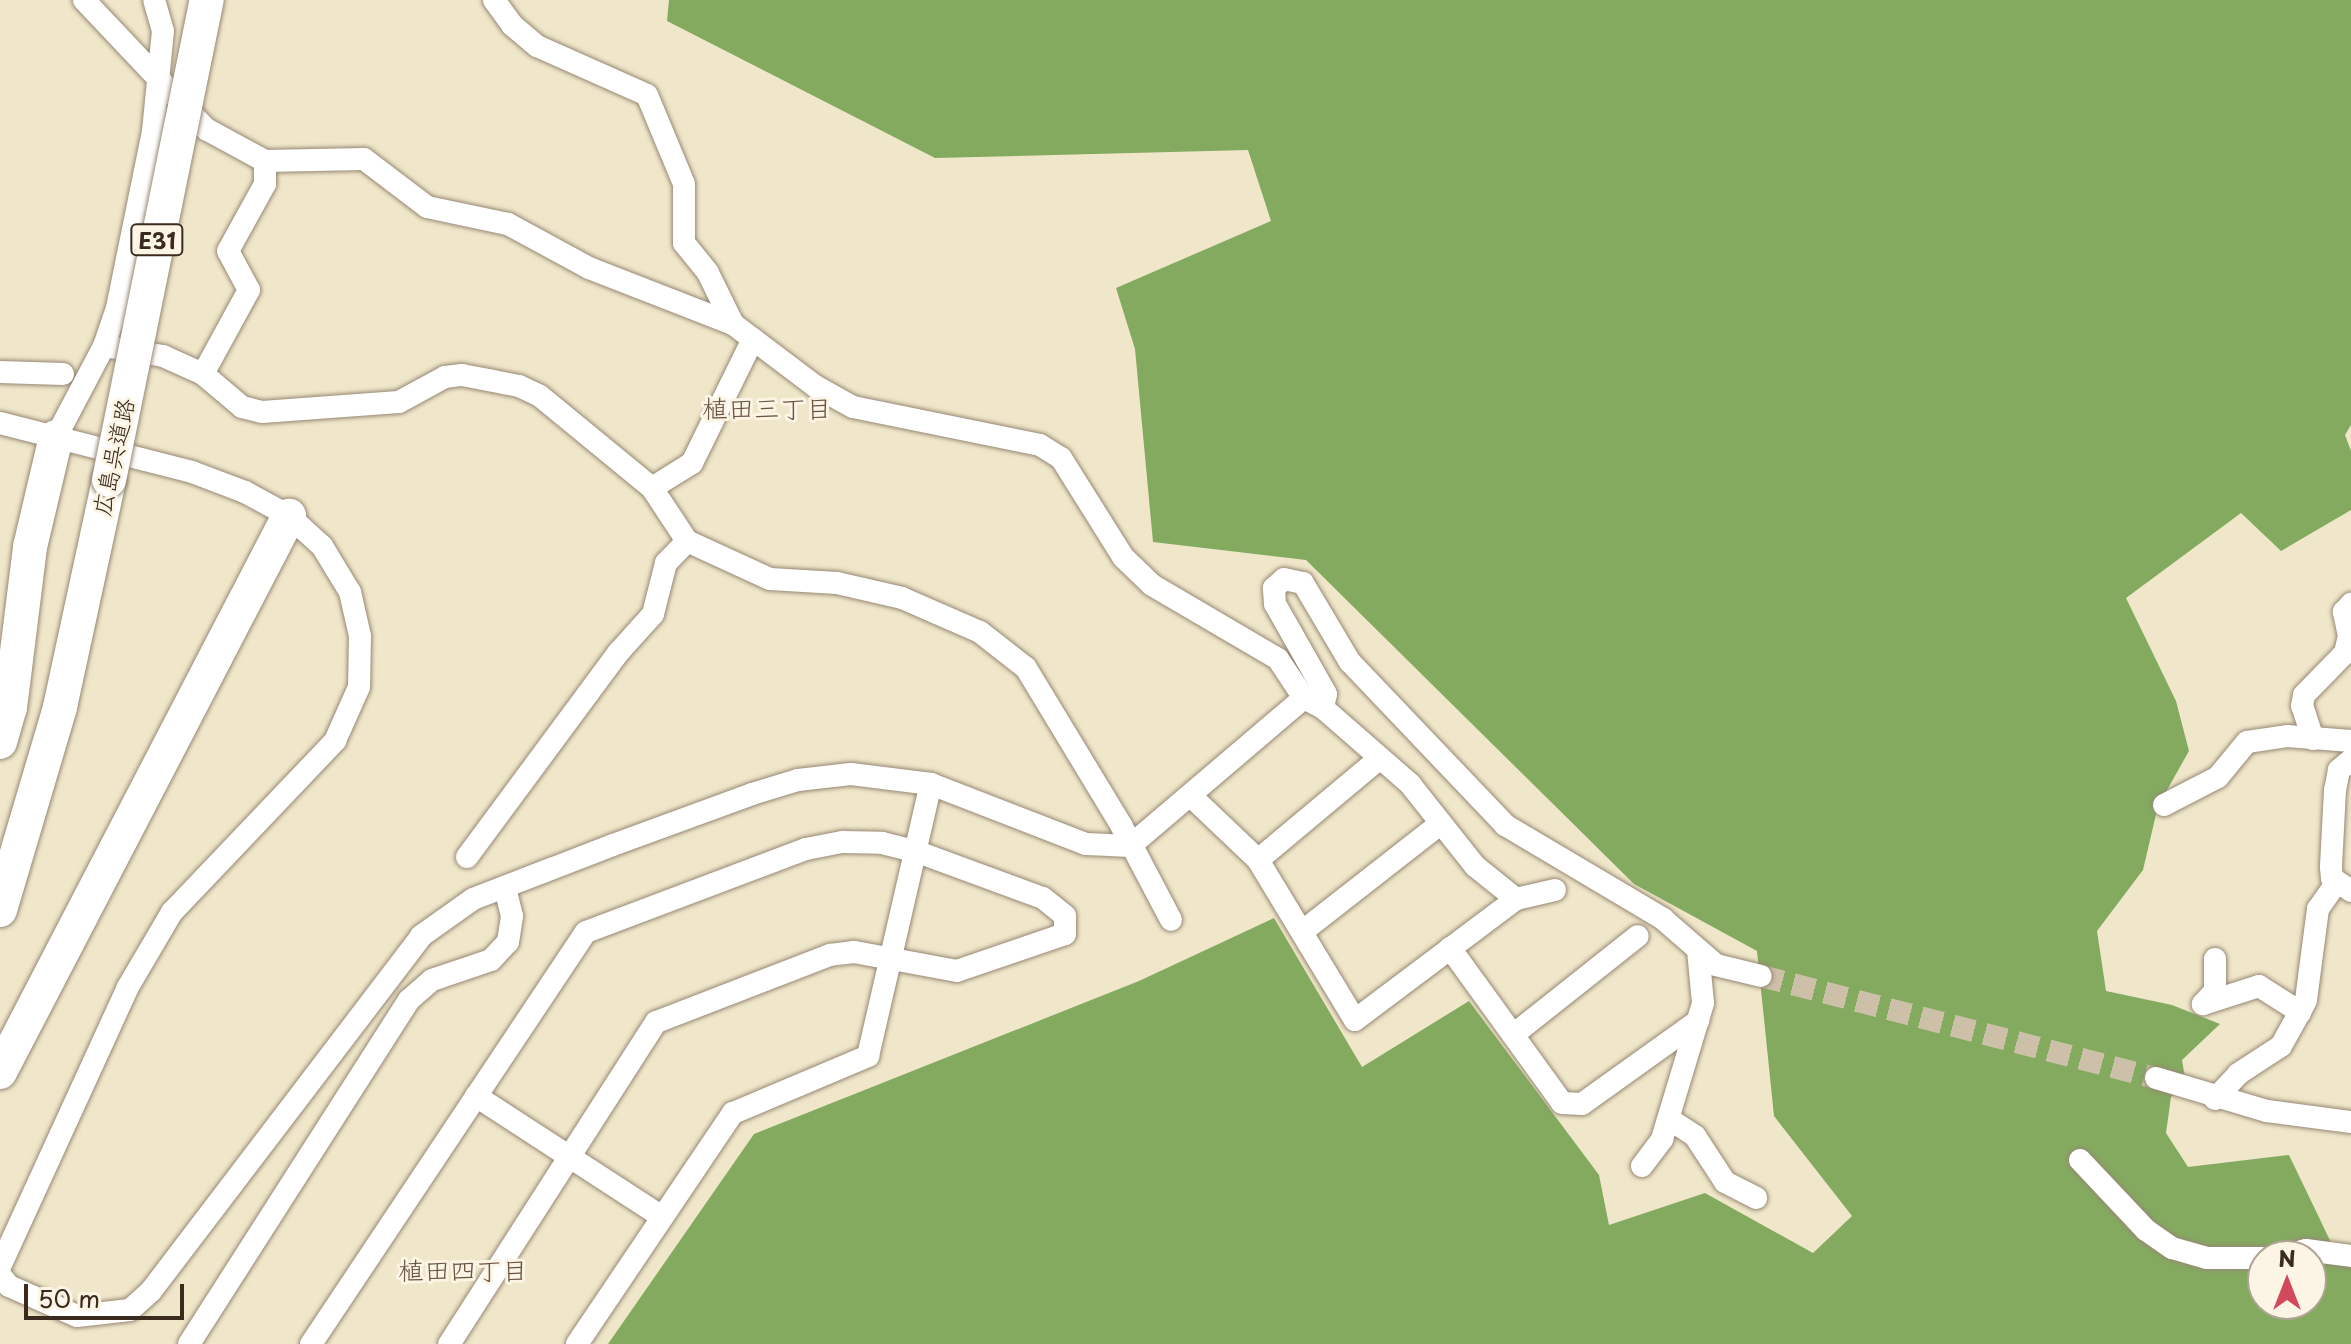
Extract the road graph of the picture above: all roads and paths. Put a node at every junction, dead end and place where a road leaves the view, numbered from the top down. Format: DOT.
graph roads {
  1 [pos="84,0"];
  2 [pos="154,0"];
  3 [pos="207,0"];
  4 [pos="494,0"];
  5 [pos="158,84"];
  6 [pos="265,161"];
  7 [pos="733,324"];
  8 [pos="753,339"];
  9 [pos="104,346"];
  10 [pos="0,372"];
  11 [pos="63,374"];
  12 [pos="203,374"];
  13 [pos="0,423"];
  14 [pos="56,437"];
  15 [pos="652,488"];
  16 [pos="289,516"];
  17 [pos="687,541"];
  18 [pos="2351,604"];
  19 [pos="1313,703"];
  20 [pos="2313,739"];
  21 [pos="2351,741"];
  22 [pos="0,742"];
  23 [pos="1380,758"];
  24 [pos="2351,760"];
  25 [pos="931,784"];
  26 [pos="1193,798"];
  27 [pos="2164,805"];
  28 [pos="1441,823"];
  29 [pos="1130,846"];
  30 [pos="915,851"];
  31 [pos="467,857"];
  32 [pos="1258,860"];
  33 [pos="505,887"];
  34 [pos="2344,887"];
  35 [pos="1555,890"];
  36 [pos="1516,899"];
  37 [pos="0,910"];
  38 [pos="1171,920"];
  39 [pos="1303,931"];
  40 [pos="1638,936"];
  41 [pos="1450,948"];
  42 [pos="1698,950"];
  43 [pos="890,959"];
  44 [pos="2215,959"];
  45 [pos="1761,976"];
  46 [pos="2300,1012"];
  47 [pos="1698,1021"];
  48 [pos="1513,1035"];
  49 [pos="0,1072"];
  50 [pos="2156,1078"];
  51 [pos="476,1096"];
  52 [pos="2215,1099"];
  53 [pos="1669,1119"];
  54 [pos="2351,1122"];
  55 [pos="570,1157"];
  56 [pos="2080,1160"];
  57 [pos="1642,1166"];
  58 [pos="1756,1198"];
  59 [pos="662,1217"];
  60 [pos="2327,1253"];
  61 [pos="2351,1256"];
  62 [pos="2247,1258"];
  63 [pos="0,1266"];
  64 [pos="0,1275"];
  65 [pos="195,1342"];
  66 [pos="311,1344"];
  67 [pos="449,1344"];
  68 [pos="577,1344"];
  1 -- 5 [label="street"];
  2 -- 5 [label="street"];
  3 -- 37 [label="highway, 広島呉道路 / E31, bridge"];
  4 -- 7 [label="street"];
  5 -- 6 [label="street"];
  5 -- 9 [label="street"];
  6 -- 7 [label="street"];
  6 -- 12 [label="street"];
  7 -- 8 [label="street"];
  8 -- 15 [label="street"];
  8 -- 19 [label="street"];
  9 -- 12 [label="street"];
  9 -- 14 [label="street"];
  10 -- 11 [label="street"];
  12 -- 15 [label="street"];
  13 -- 14 [label="street"];
  14 -- 16 [label="street"];
  14 -- 22 [label="highway"];
  15 -- 17 [label="street"];
  16 -- 49 [label="highway"];
  16 -- 63 [label="street"];
  17 -- 29 [label="street"];
  17 -- 31 [label="street"];
  18 -- 20 [label="street"];
  19 -- 23 [label="street"];
  19 -- 26 [label="street"];
  19 -- 42 [label="street"];
  20 -- 21 [label="street"];
  20 -- 27 [label="street"];
  23 -- 28 [label="street"];
  23 -- 32 [label="street"];
  24 -- 34 [label="street"];
  25 -- 29 [label="street"];
  25 -- 30 [label="street"];
  25 -- 33 [label="street"];
  26 -- 29 [label="street"];
  26 -- 32 [label="street"];
  28 -- 36 [label="street"];
  28 -- 39 [label="street"];
  29 -- 38 [label="street"];
  30 -- 43 [label="street"];
  30 -- 43 [label="street"];
  30 -- 51 [label="street"];
  32 -- 39 [label="street"];
  33 -- 64 [label="street"];
  33 -- 65 [label="street"];
  34 -- 46 [label="street"];
  35 -- 36 [label="street"];
  36 -- 41 [label="street"];
  39 -- 41 [label="street"];
  40 -- 48 [label="street"];
  41 -- 48 [label="street"];
  42 -- 45 [label="street"];
  42 -- 47 [label="street"];
  43 -- 55 [label="street"];
  43 -- 59 [label="street"];
  44 -- 46 [label="street"];
  46 -- 52 [label="street"];
  47 -- 48 [label="street"];
  47 -- 53 [label="street"];
  50 -- 52 [label="street"];
  51 -- 55 [label="street"];
  51 -- 66 [label="street"];
  52 -- 54 [label="street"];
  53 -- 57 [label="street"];
  53 -- 58 [label="street"];
  55 -- 59 [label="street"];
  55 -- 67 [label="street"];
  56 -- 62 [label="street"];
  59 -- 68 [label="street"];
  60 -- 61 [label="street"];
}
